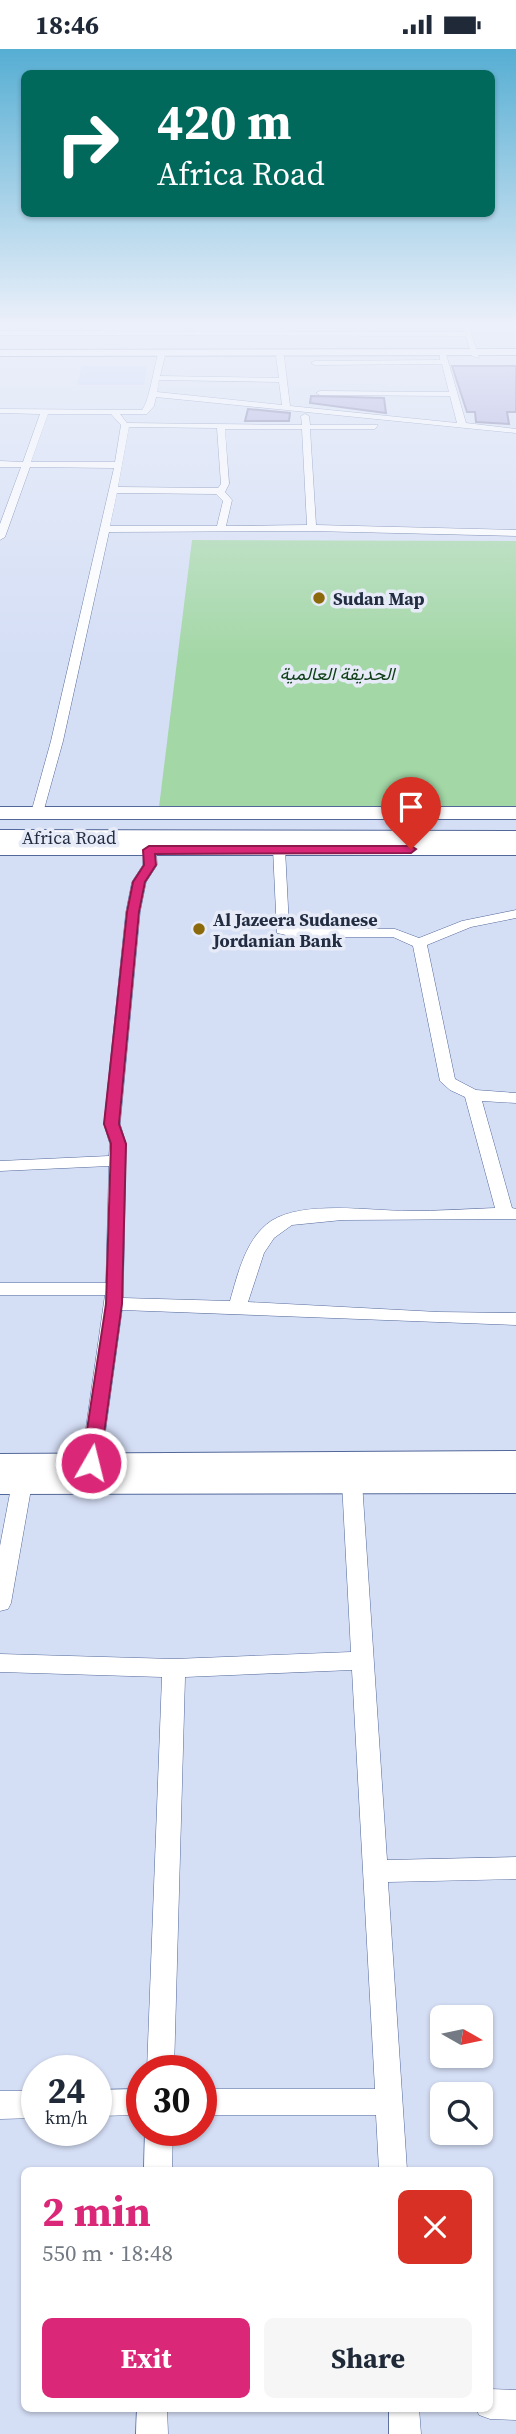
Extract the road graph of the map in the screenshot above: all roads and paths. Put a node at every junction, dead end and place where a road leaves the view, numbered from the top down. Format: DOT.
graph roads {
  1 [pos="36,437"];
  2 [pos="123,437"];
  3 [pos="222,437"];
  4 [pos="307,437"];
  5 [pos="0,464"];
  6 [pos="26,465"];
  7 [pos="119,465"];
  8 [pos="114,490"];
  9 [pos="221,491"];
  10 [pos="3,519"];
  11 [pos="221,528"];
  12 [pos="312,528"];
  13 [pos="105,529"];
  14 [pos="516,533"];
  15 [pos="0,537"];
  16 [pos="0,813"];
  17 [pos="516,813"];
  18 [pos="37,814"];
  19 [pos="0,824"];
  20 [pos="516,824"];
  21 [pos="320,831"];
  22 [pos="0,837"];
  23 [pos="276,837"];
  24 [pos="516,838"];
  25 [pos="0,849"];
  26 [pos="516,849"];
  27 [pos="149,850"];
  28 [pos="516,914"];
  29 [pos="419,943"];
  30 [pos="472,1095"];
  31 [pos="516,1098"];
  32 [pos="118,1161"];
  33 [pos="0,1166"];
  34 [pos="511,1214"];
  35 [pos="0,1289"];
  36 [pos="115,1297"];
  37 [pos="237,1307"];
  38 [pos="516,1319"];
  39 [pos="516,1462"];
  40 [pos="91,1463"];
  41 [pos="12,1474"];
  42 [pos="352,1482"];
  43 [pos="516,1482"];
  44 [pos="0,1603"];
  45 [pos="362,1661"];
  46 [pos="0,1663"];
  47 [pos="174,1668"];
  48 [pos="516,1868"];
  49 [pos="376,1871"];
  50 [pos="161,2055"];
  51 [pos="217,2102"];
  52 [pos="389,2102"];
  53 [pos="21,2104"];
  54 [pos="0,2105"];
  55 [pos="159,2146"];
  56 [pos="158,2167"];
  57 [pos="393,2167"];
  58 [pos="493,2404"];
  59 [pos="516,2405"];
  60 [pos="152,2412"];
  61 [pos="404,2412"];
  62 [pos="152,2434"];
  63 [pos="405,2434"];
  1 -- 6 [label="street"];
  2 -- 7 [label="street"];
  3 -- 9 [label="street"];
  4 -- 12 [label="street"];
  5 -- 6 [label="street"];
  6 -- 7 [label="street"];
  6 -- 10 [label="street"];
  7 -- 8 [label="street"];
  8 -- 9 [label="street"];
  8 -- 13 [label="street"];
  9 -- 11 [label="street"];
  10 -- 15 [label="street"];
  11 -- 12 [label="street"];
  11 -- 13 [label="street"];
  12 -- 14 [label="street"];
  13 -- 18 [label="street"];
  16 -- 18 [label="main road, Africa Road"];
  17 -- 18 [label="main road, Africa Road"];
  19 -- 23 [label="highway, Africa Road"];
  20 -- 21 [label="highway, Africa Road"];
  21 -- 23 [label="highway, Africa Road"];
  21 -- 24 [label="highway, Africa Road"];
  22 -- 23 [label="highway, Africa Road"];
  23 -- 26 [label="main road, Africa Road"];
  23 -- 27 [label="main road, Africa Road"];
  23 -- 29 [label="street"];
  25 -- 27 [label="main road, Africa Road"];
  27 -- 32 [label="street"];
  28 -- 29 [label="street"];
  29 -- 30 [label="street"];
  30 -- 31 [label="street"];
  30 -- 34 [label="street"];
  32 -- 33 [label="street"];
  32 -- 36 [label="street"];
  34 -- 37 [label="street"];
  35 -- 36 [label="street"];
  36 -- 37 [label="street"];
  36 -- 40 [label="street"];
  37 -- 38 [label="street"];
  39 -- 40 [label="main road"];
  40 -- 41 [label="main road"];
  41 -- 42 [label="main road"];
  41 -- 44 [label="street"];
  42 -- 43 [label="main road"];
  42 -- 45 [label="street"];
  45 -- 47 [label="street"];
  45 -- 49 [label="street"];
  46 -- 47 [label="street"];
  47 -- 50 [label="street"];
  48 -- 49 [label="street"];
  49 -- 52 [label="street"];
  51 -- 52 [label="street"];
  52 -- 57 [label="street"];
  53 -- 54 [label="street"];
  55 -- 56 [label="street"];
  58 -- 59 [label="street"];
  60 -- 62 [label="street"];
  61 -- 63 [label="street"];
}
